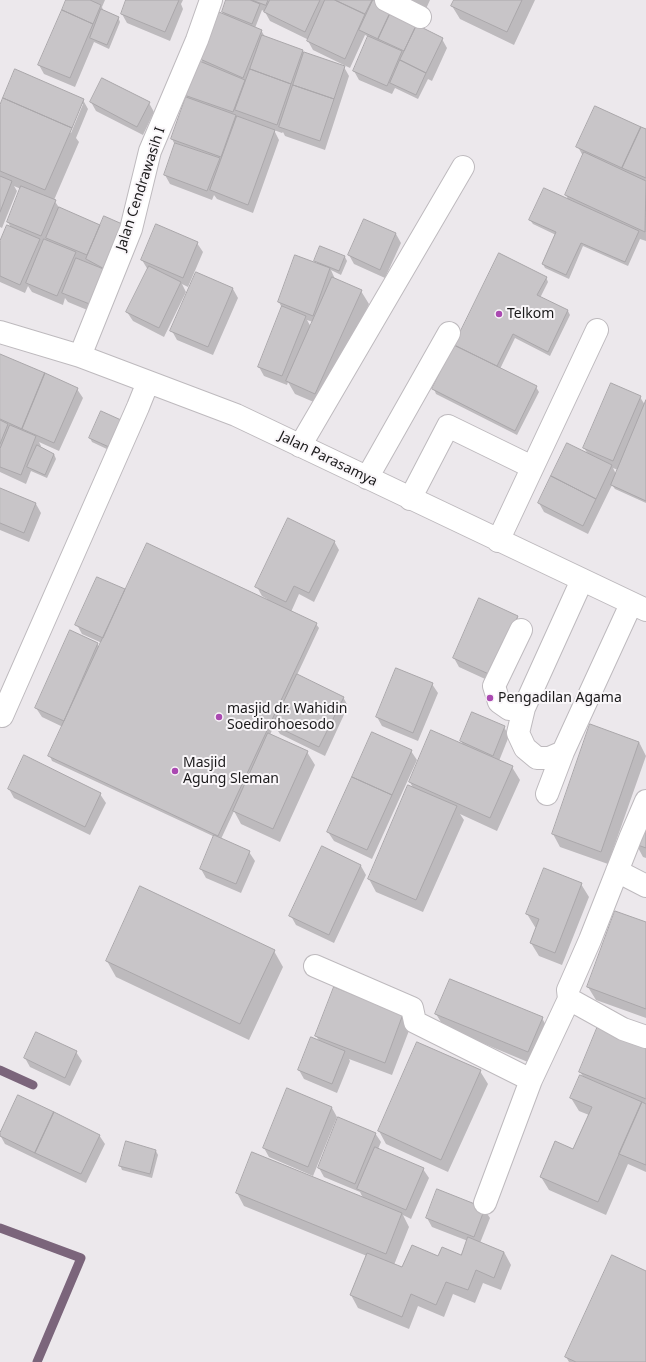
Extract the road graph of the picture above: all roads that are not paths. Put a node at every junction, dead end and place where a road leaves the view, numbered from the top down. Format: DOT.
graph roads {
  1 [pos="211,0"];
  2 [pos="386,0"];
  3 [pos="420,17"];
  4 [pos="463,167"];
  5 [pos="596,330"];
  6 [pos="0,332"];
  7 [pos="450,334"];
  8 [pos="80,356"];
  9 [pos="148,382"];
  10 [pos="300,446"];
  11 [pos="532,467"];
  12 [pos="367,478"];
  13 [pos="410,499"];
  14 [pos="498,541"];
  15 [pos="582,580"];
  16 [pos="638,607"];
  17 [pos="520,630"];
  18 [pos="524,708"];
  19 [pos="2,716"];
  20 [pos="563,752"];
  21 [pos="547,794"];
  22 [pos="646,801"];
  23 [pos="617,871"];
  24 [pos="646,886"];
  25 [pos="315,966"];
  26 [pos="569,999"];
  27 [pos="646,1037"];
  28 [pos="531,1080"];
  29 [pos="485,1203"];
  1 -- 8 [label="street, Jalan Cendrawasih I"];
  2 -- 3 [label="street"];
  4 -- 10 [label="street"];
  5 -- 11 [label="street"];
  6 -- 8 [label="street, Jalan Parasamya"];
  7 -- 12 [label="street"];
  8 -- 9 [label="street, Jalan Parasamya"];
  9 -- 10 [label="street, Jalan Parasamya"];
  9 -- 19 [label="street"];
  10 -- 12 [label="street, Jalan Parasamya"];
  11 -- 13 [label="street"];
  11 -- 14 [label="street"];
  12 -- 13 [label="street, Jalan Parasamya"];
  13 -- 14 [label="street, Jalan Parasamya"];
  14 -- 15 [label="street, Jalan Parasamya"];
  15 -- 16 [label="street, Jalan Parasamya"];
  15 -- 18 [label="street"];
  16 -- 20 [label="street"];
  17 -- 18 [label="street"];
  18 -- 20 [label="street"];
  20 -- 21 [label="street"];
  22 -- 23 [label="street"];
  23 -- 24 [label="street"];
  23 -- 26 [label="street"];
  25 -- 28 [label="street"];
  26 -- 27 [label="street"];
  26 -- 28 [label="street"];
  28 -- 29 [label="street"];
}
